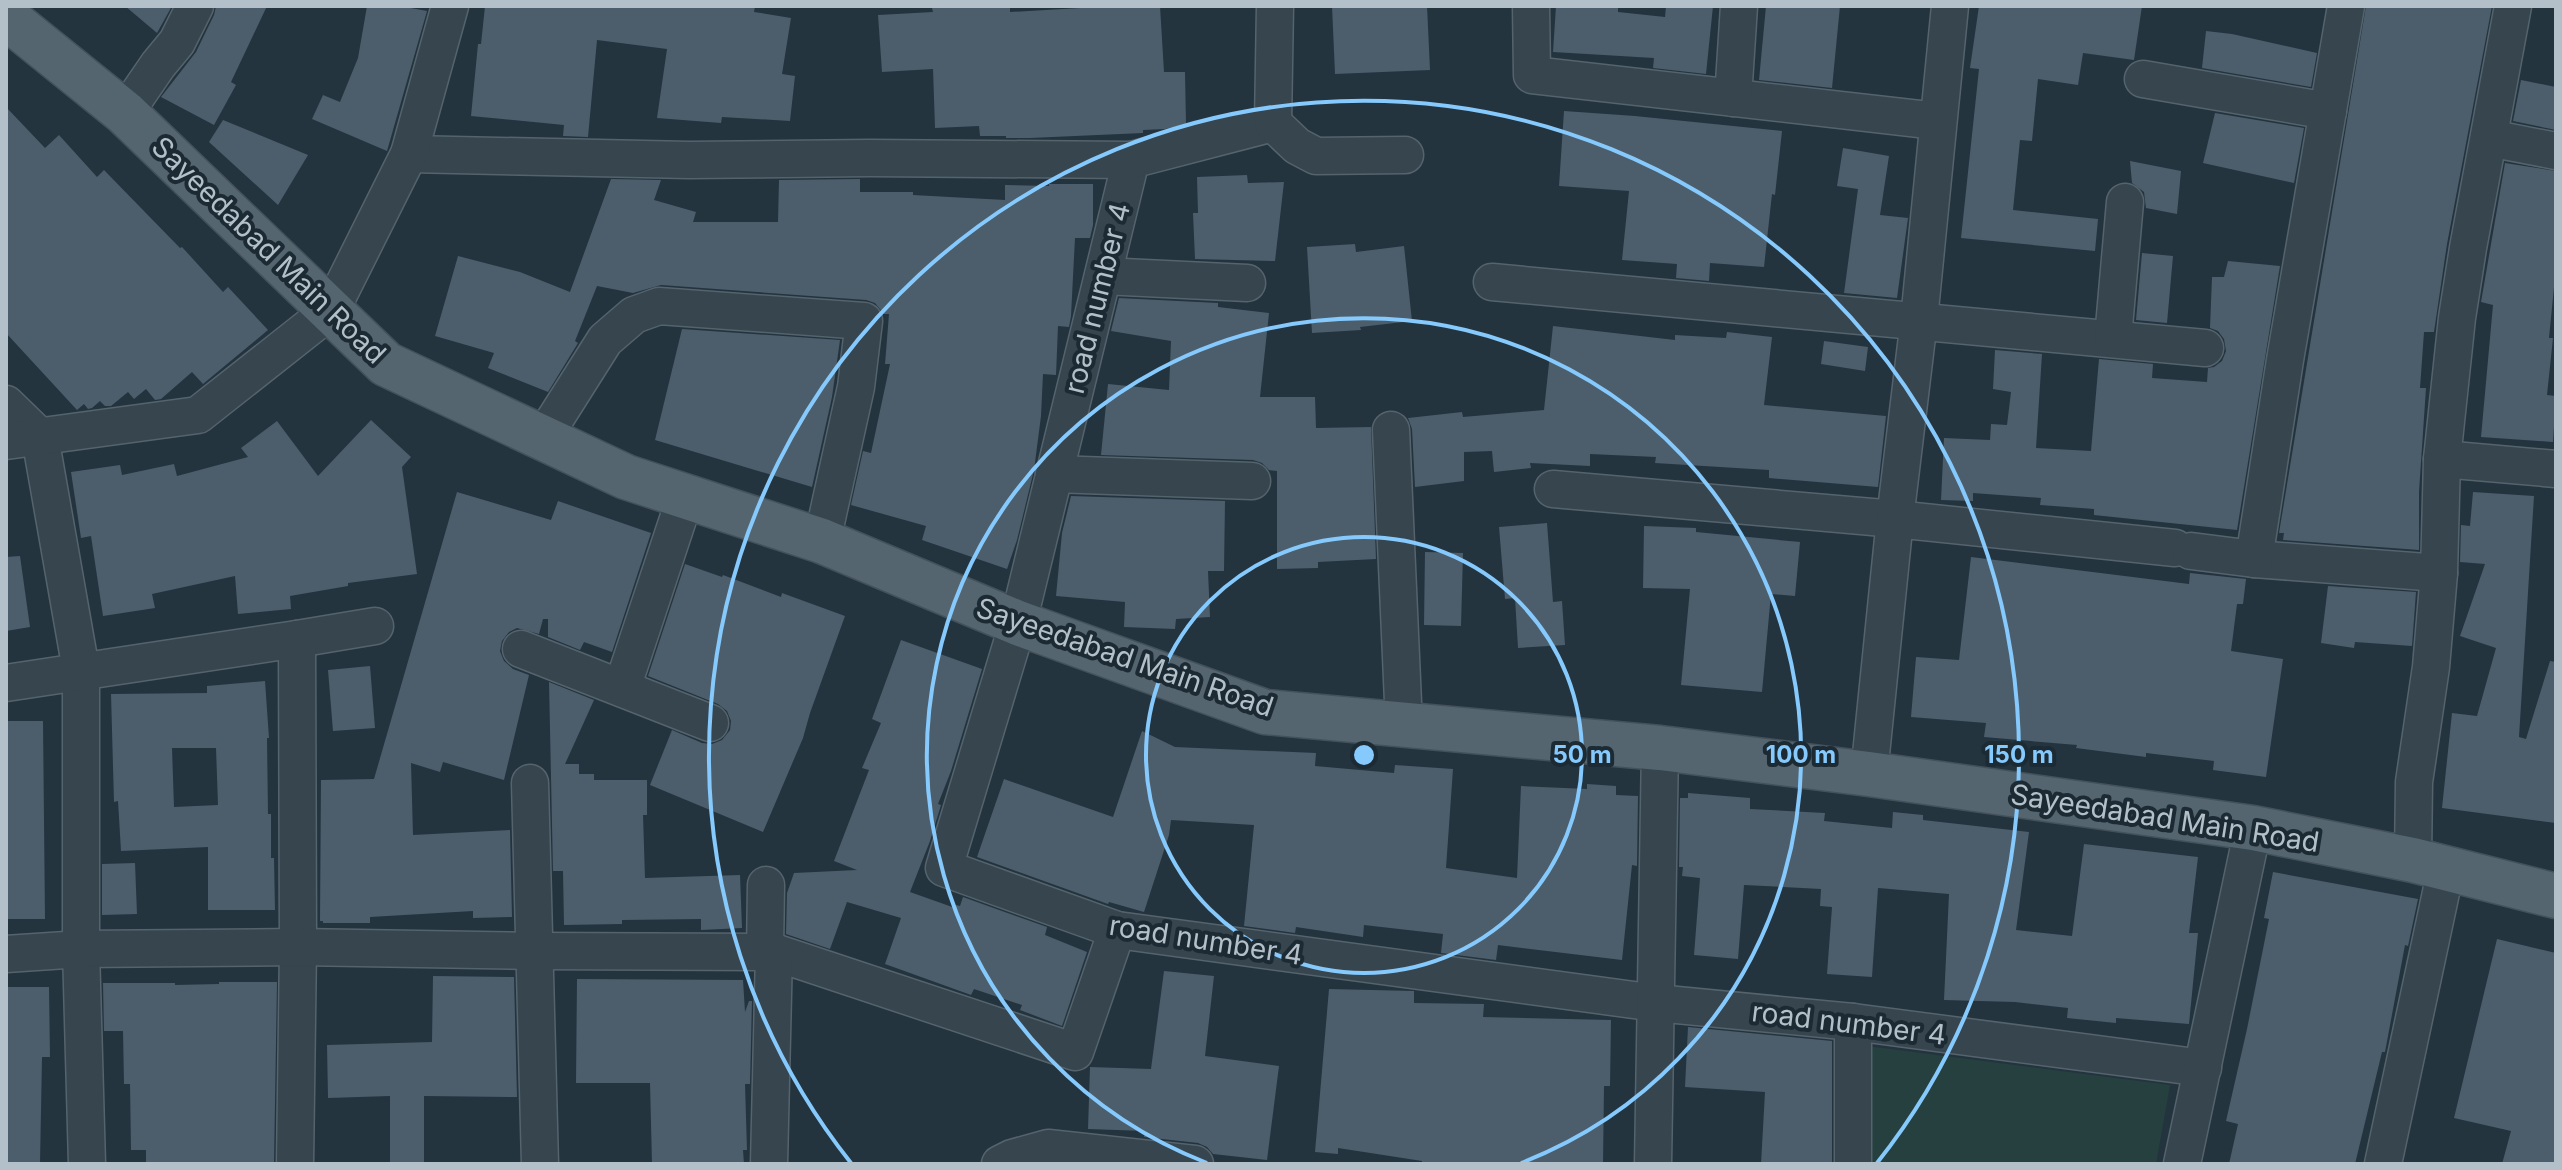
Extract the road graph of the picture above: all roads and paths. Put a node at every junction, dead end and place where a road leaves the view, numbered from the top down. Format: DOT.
graph roads {
  1 [pos="195,6"];
  2 [pos="450,6"];
  3 [pos="1275,6"];
  4 [pos="1531,6"];
  5 [pos="1739,6"];
  6 [pos="1950,6"];
  7 [pos="2346,6"];
  8 [pos="2513,6"];
  9 [pos="6,17"];
  10 [pos="2143,79"];
  11 [pos="1733,98"];
  12 [pos="2328,111"];
  13 [pos="125,113"];
  14 [pos="1937,121"];
  15 [pos="1273,123"];
  16 [pos="2489,138"];
  17 [pos="2556,151"];
  18 [pos="409,154"];
  19 [pos="1405,155"];
  20 [pos="1131,160"];
  21 [pos="2125,202"];
  22 [pos="1103,276"];
  23 [pos="1492,282"];
  24 [pos="1247,283"];
  25 [pos="331,310"];
  26 [pos="1919,320"];
  27 [pos="2113,338"];
  28 [pos="2205,348"];
  29 [pos="6,404"];
  30 [pos="1391,430"];
  31 [pos="543,438"];
  32 [pos="23,439"];
  33 [pos="2442,459"];
  34 [pos="2556,469"];
  35 [pos="1054,474"];
  36 [pos="1252,481"];
  37 [pos="1553,489"];
  38 [pos="685,498"];
  39 [pos="1895,519"];
  40 [pos="822,541"];
  41 [pos="2254,559"];
  42 [pos="2439,573"];
  43 [pos="1018,623"];
  44 [pos="375,626"];
  45 [pos="297,639"];
  46 [pos="521,649"];
  47 [pos="81,670"];
  48 [pos="6,683"];
  49 [pos="622,688"];
  50 [pos="710,723"];
  51 [pos="1404,725"];
  52 [pos="1660,748"];
  53 [pos="1869,774"];
  54 [pos="530,783"];
  55 [pos="2253,828"];
  56 [pos="2429,864"];
  57 [pos="766,885"];
  58 [pos="2556,896"];
  59 [pos="1117,930"];
  60 [pos="298,947"];
  61 [pos="81,949"];
  62 [pos="535,951"];
  63 [pos="769,952"];
  64 [pos="6,954"];
  65 [pos="1656,1003"];
  66 [pos="1853,1022"];
  67 [pos="2203,1068"];
  68 [pos="87,1164"];
  69 [pos="295,1164"];
  70 [pos="540,1164"];
  71 [pos="769,1164"];
  72 [pos="1000,1164"];
  73 [pos="1195,1164"];
  74 [pos="1653,1164"];
  75 [pos="1853,1164"];
  76 [pos="2182,1164"];
  77 [pos="2383,1164"];
  1 -- 13 [label="street"];
  2 -- 18 [label="street"];
  3 -- 15 [label="street"];
  4 -- 11 [label="street"];
  5 -- 11 [label="street"];
  6 -- 14 [label="street"];
  7 -- 12 [label="street"];
  8 -- 16 [label="street"];
  9 -- 13 [label="main road, Sayeedabad Main Road"];
  10 -- 12 [label="street"];
  11 -- 14 [label="street"];
  12 -- 41 [label="street"];
  13 -- 25 [label="main road, Sayeedabad Main Road"];
  14 -- 26 [label="street"];
  15 -- 19 [label="street"];
  15 -- 20 [label="street, road number 4"];
  16 -- 17 [label="street"];
  16 -- 33 [label="street"];
  18 -- 20 [label="street, road number 4"];
  18 -- 25 [label="street"];
  20 -- 22 [label="street, road number 4"];
  21 -- 27 [label="street"];
  22 -- 24 [label="street"];
  22 -- 35 [label="street, road number 4"];
  23 -- 26 [label="street"];
  25 -- 31 [label="main road, Sayeedabad Main Road"];
  25 -- 32 [label="street"];
  26 -- 27 [label="street"];
  26 -- 39 [label="street"];
  27 -- 28 [label="street"];
  29 -- 32 [label="street"];
  30 -- 51 [label="street"];
  31 -- 38 [label="main road, Sayeedabad Main Road"];
  31 -- 40 [label="street"];
  32 -- 47 [label="street"];
  33 -- 34 [label="street"];
  33 -- 42 [label="street"];
  35 -- 36 [label="street"];
  35 -- 43 [label="street, road number 4"];
  37 -- 39 [label="street"];
  38 -- 40 [label="main road, Sayeedabad Main Road"];
  38 -- 49 [label="street"];
  39 -- 41 [label="street"];
  39 -- 53 [label="street"];
  40 -- 43 [label="main road, Sayeedabad Main Road"];
  41 -- 42 [label="street"];
  42 -- 56 [label="street"];
  43 -- 51 [label="main road, Sayeedabad Main Road"];
  43 -- 59 [label="street, road number 4"];
  44 -- 45 [label="street"];
  45 -- 47 [label="street"];
  45 -- 60 [label="street"];
  46 -- 49 [label="street"];
  47 -- 48 [label="street"];
  47 -- 61 [label="street"];
  49 -- 50 [label="street"];
  51 -- 52 [label="main road, Sayeedabad Main Road"];
  52 -- 53 [label="main road, Sayeedabad Main Road"];
  52 -- 65 [label="street"];
  53 -- 55 [label="main road, Sayeedabad Main Road"];
  54 -- 62 [label="street"];
  55 -- 56 [label="main road, Sayeedabad Main Road"];
  55 -- 67 [label="street"];
  56 -- 58 [label="main road, Sayeedabad Main Road"];
  56 -- 77 [label="street"];
  57 -- 63 [label="street"];
  59 -- 63 [label="street"];
  59 -- 65 [label="street, road number 4"];
  60 -- 61 [label="street"];
  60 -- 62 [label="street"];
  60 -- 69 [label="street"];
  61 -- 64 [label="street"];
  61 -- 68 [label="street"];
  62 -- 63 [label="street"];
  62 -- 70 [label="street"];
  63 -- 71 [label="street"];
  65 -- 66 [label="street, road number 4"];
  65 -- 74 [label="street"];
  66 -- 67 [label="street, road number 4"];
  66 -- 75 [label="street"];
  67 -- 76 [label="street"];
  72 -- 73 [label="street"];
}
